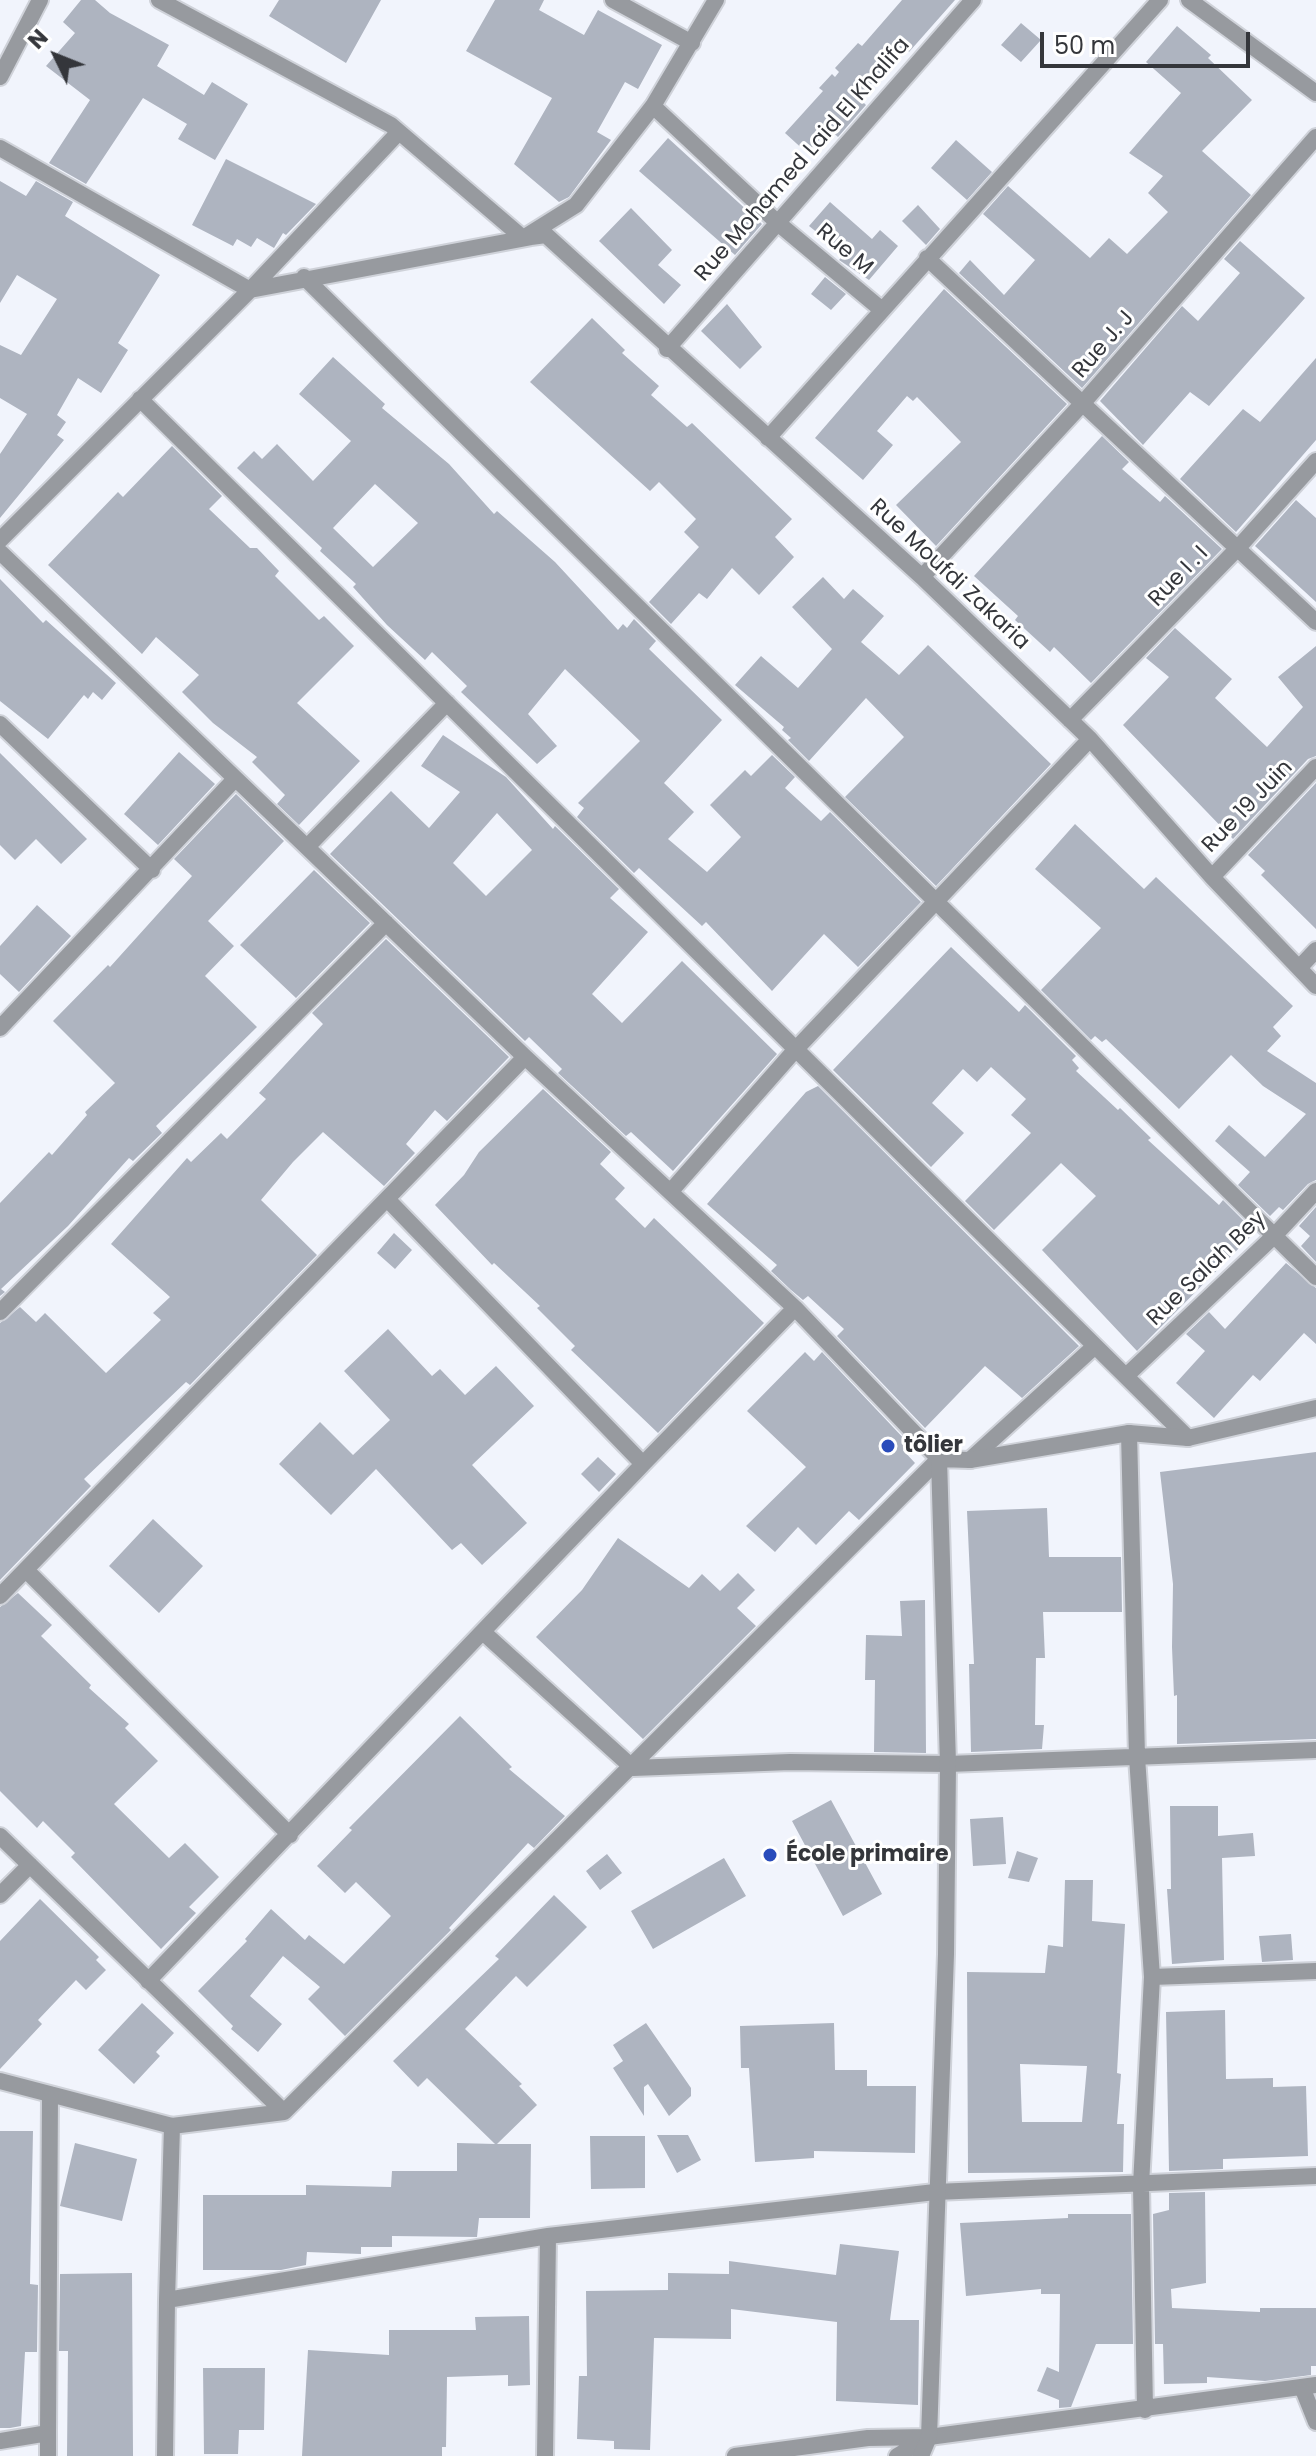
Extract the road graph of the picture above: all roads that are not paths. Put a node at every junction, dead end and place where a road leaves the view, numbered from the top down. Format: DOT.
graph roads {
  1 [pos="40,0"];
  2 [pos="159,0"];
  3 [pos="613,0"];
  4 [pos="716,0"];
  5 [pos="973,0"];
  6 [pos="1160,0"];
  7 [pos="1189,0"];
  8 [pos="692,43"];
  9 [pos="0,77"];
  10 [pos="1316,93"];
  11 [pos="653,106"];
  12 [pos="399,132"];
  13 [pos="1316,137"];
  14 [pos="0,148"];
  15 [pos="779,224"];
  16 [pos="546,235"];
  17 [pos="523,238"];
  18 [pos="927,258"];
  19 [pos="304,277"];
  20 [pos="250,290"];
  21 [pos="882,310"];
  22 [pos="667,349"];
  23 [pos="140,399"];
  24 [pos="1082,404"];
  25 [pos="768,438"];
  26 [pos="1316,461"];
  27 [pos="0,540"];
  28 [pos="1237,549"];
  29 [pos="0,552"];
  30 [pos="922,577"];
  31 [pos="1316,622"];
  32 [pos="447,703"];
  33 [pos="1070,720"];
  34 [pos="0,724"];
  35 [pos="1090,739"];
  36 [pos="1316,767"];
  37 [pos="235,779"];
  38 [pos="308,846"];
  39 [pos="152,870"];
  40 [pos="1212,877"];
  41 [pos="936,901"];
  42 [pos="386,923"];
  43 [pos="1316,950"];
  44 [pos="1299,968"];
  45 [pos="1316,986"];
  46 [pos="0,1001"];
  47 [pos="13,1015"];
  48 [pos="0,1028"];
  49 [pos="796,1049"];
  50 [pos="525,1057"];
  51 [pos="671,1191"];
  52 [pos="1316,1191"];
  53 [pos="388,1200"];
  54 [pos="1274,1236"];
  55 [pos="1316,1277"];
  56 [pos="795,1308"];
  57 [pos="0,1312"];
  58 [pos="1095,1346"];
  59 [pos="1126,1376"];
  60 [pos="1316,1408"];
  61 [pos="1129,1433"];
  62 [pos="1188,1438"];
  63 [pos="939,1459"];
  64 [pos="970,1460"];
  65 [pos="643,1464"];
  66 [pos="26,1570"];
  67 [pos="0,1596"];
  68 [pos="484,1633"];
  69 [pos="1316,1750"];
  70 [pos="1137,1757"];
  71 [pos="948,1764"];
  72 [pos="633,1768"];
  73 [pos="290,1835"];
  74 [pos="0,1836"];
  75 [pos="30,1865"];
  76 [pos="0,1895"];
  77 [pos="1316,1971"];
  78 [pos="1152,1977"];
  79 [pos="148,1981"];
  80 [pos="0,2081"];
  81 [pos="50,2094"];
  82 [pos="284,2112"];
  83 [pos="172,2126"];
  84 [pos="1316,2176"];
  85 [pos="1141,2185"];
  86 [pos="935,2192"];
  87 [pos="548,2236"];
  88 [pos="167,2300"];
  89 [pos="1309,2386"];
  90 [pos="1145,2410"];
  91 [pos="1316,2422"];
  92 [pos="48,2433"];
  93 [pos="929,2437"];
  94 [pos="0,2441"];
  95 [pos="48,2456"];
  96 [pos="165,2456"];
  97 [pos="545,2456"];
  98 [pos="735,2456"];
  99 [pos="897,2456"];
  100 [pos="921,2456"];
  1 -- 9 [label="street"];
  2 -- 12 [label="street"];
  3 -- 8 [label="street"];
  4 -- 8 [label="street"];
  5 -- 15 [label="street, Rue Mohamed Laid El Khalifa"];
  6 -- 18 [label="street"];
  7 -- 10 [label="street"];
  8 -- 11 [label="street"];
  11 -- 15 [label="street, Rue M"];
  11 -- 17 [label="street"];
  12 -- 17 [label="street"];
  12 -- 20 [label="street"];
  13 -- 24 [label="street, Rue J. J"];
  14 -- 20 [label="street"];
  15 -- 21 [label="street, Rue M"];
  15 -- 22 [label="street, Rue Mohamed Laid El Khalifa"];
  16 -- 17 [label="street"];
  16 -- 19 [label="street"];
  16 -- 22 [label="street, Rue Moufdi Zakaria"];
  18 -- 21 [label="street"];
  18 -- 24 [label="street"];
  19 -- 20 [label="street"];
  19 -- 41 [label="street"];
  20 -- 23 [label="street"];
  21 -- 25 [label="street"];
  22 -- 25 [label="street, Rue Moufdi Zakaria"];
  23 -- 27 [label="street"];
  23 -- 32 [label="street"];
  24 -- 28 [label="street"];
  24 -- 30 [label="street, Rue J. J"];
  25 -- 30 [label="street, Rue Moufdi Zakaria"];
  26 -- 28 [label="street, Rue I . I"];
  28 -- 31 [label="street"];
  28 -- 33 [label="street, Rue I . I"];
  29 -- 37 [label="street"];
  30 -- 33 [label="street, Rue Moufdi Zakaria"];
  32 -- 38 [label="street"];
  32 -- 49 [label="street"];
  33 -- 35 [label="street, Rue Moufdi Zakaria"];
  34 -- 39 [label="street"];
  35 -- 40 [label="street, Rue Moufdi Zakaria"];
  35 -- 41 [label="street"];
  36 -- 40 [label="street, Rue 19 Juin"];
  37 -- 38 [label="street"];
  37 -- 39 [label="street"];
  38 -- 42 [label="street"];
  39 -- 47 [label="street"];
  40 -- 44 [label="street, Rue Moufdi Zakaria"];
  41 -- 49 [label="street"];
  41 -- 54 [label="street"];
  42 -- 50 [label="street"];
  42 -- 57 [label="street"];
  43 -- 44 [label="street"];
  44 -- 45 [label="street, Rue Moufdi Zakaria"];
  46 -- 47 [label="street"];
  47 -- 48 [label="street"];
  49 -- 51 [label="street"];
  49 -- 58 [label="street"];
  50 -- 51 [label="street"];
  50 -- 53 [label="street"];
  51 -- 56 [label="street"];
  52 -- 54 [label="street, Rue Salah Bey"];
  53 -- 65 [label="street"];
  53 -- 66 [label="street"];
  54 -- 55 [label="street"];
  54 -- 59 [label="street, Rue Salah Bey"];
  56 -- 63 [label="street"];
  56 -- 65 [label="street"];
  58 -- 59 [label="street"];
  58 -- 64 [label="street"];
  59 -- 62 [label="street"];
  60 -- 62 [label="street"];
  61 -- 62 [label="street"];
  61 -- 64 [label="street"];
  61 -- 70 [label="street"];
  63 -- 64 [label="street"];
  63 -- 71 [label="street"];
  63 -- 72 [label="street"];
  65 -- 68 [label="street"];
  66 -- 67 [label="street"];
  66 -- 73 [label="street"];
  68 -- 72 [label="street"];
  68 -- 73 [label="street"];
  69 -- 70 [label="street"];
  70 -- 71 [label="street"];
  70 -- 78 [label="street"];
  71 -- 72 [label="street"];
  71 -- 86 [label="street"];
  72 -- 82 [label="street"];
  73 -- 79 [label="street"];
  74 -- 75 [label="street"];
  75 -- 76 [label="street"];
  75 -- 79 [label="street"];
  77 -- 78 [label="street"];
  78 -- 85 [label="street"];
  79 -- 82 [label="street"];
  80 -- 81 [label="street"];
  81 -- 83 [label="street"];
  81 -- 92 [label="street"];
  82 -- 83 [label="street"];
  83 -- 88 [label="street"];
  84 -- 85 [label="street"];
  85 -- 86 [label="street"];
  85 -- 90 [label="street"];
  86 -- 87 [label="street"];
  86 -- 93 [label="street"];
  87 -- 88 [label="street"];
  87 -- 97 [label="street"];
  88 -- 96 [label="street"];
  89 -- 90 [label="street"];
  89 -- 91 [label="street"];
  90 -- 93 [label="street"];
  92 -- 94 [label="street"];
  92 -- 95 [label="street"];
  93 -- 98 [label="street"];
  93 -- 99 [label="street"];
  93 -- 100 [label="street"];
}
